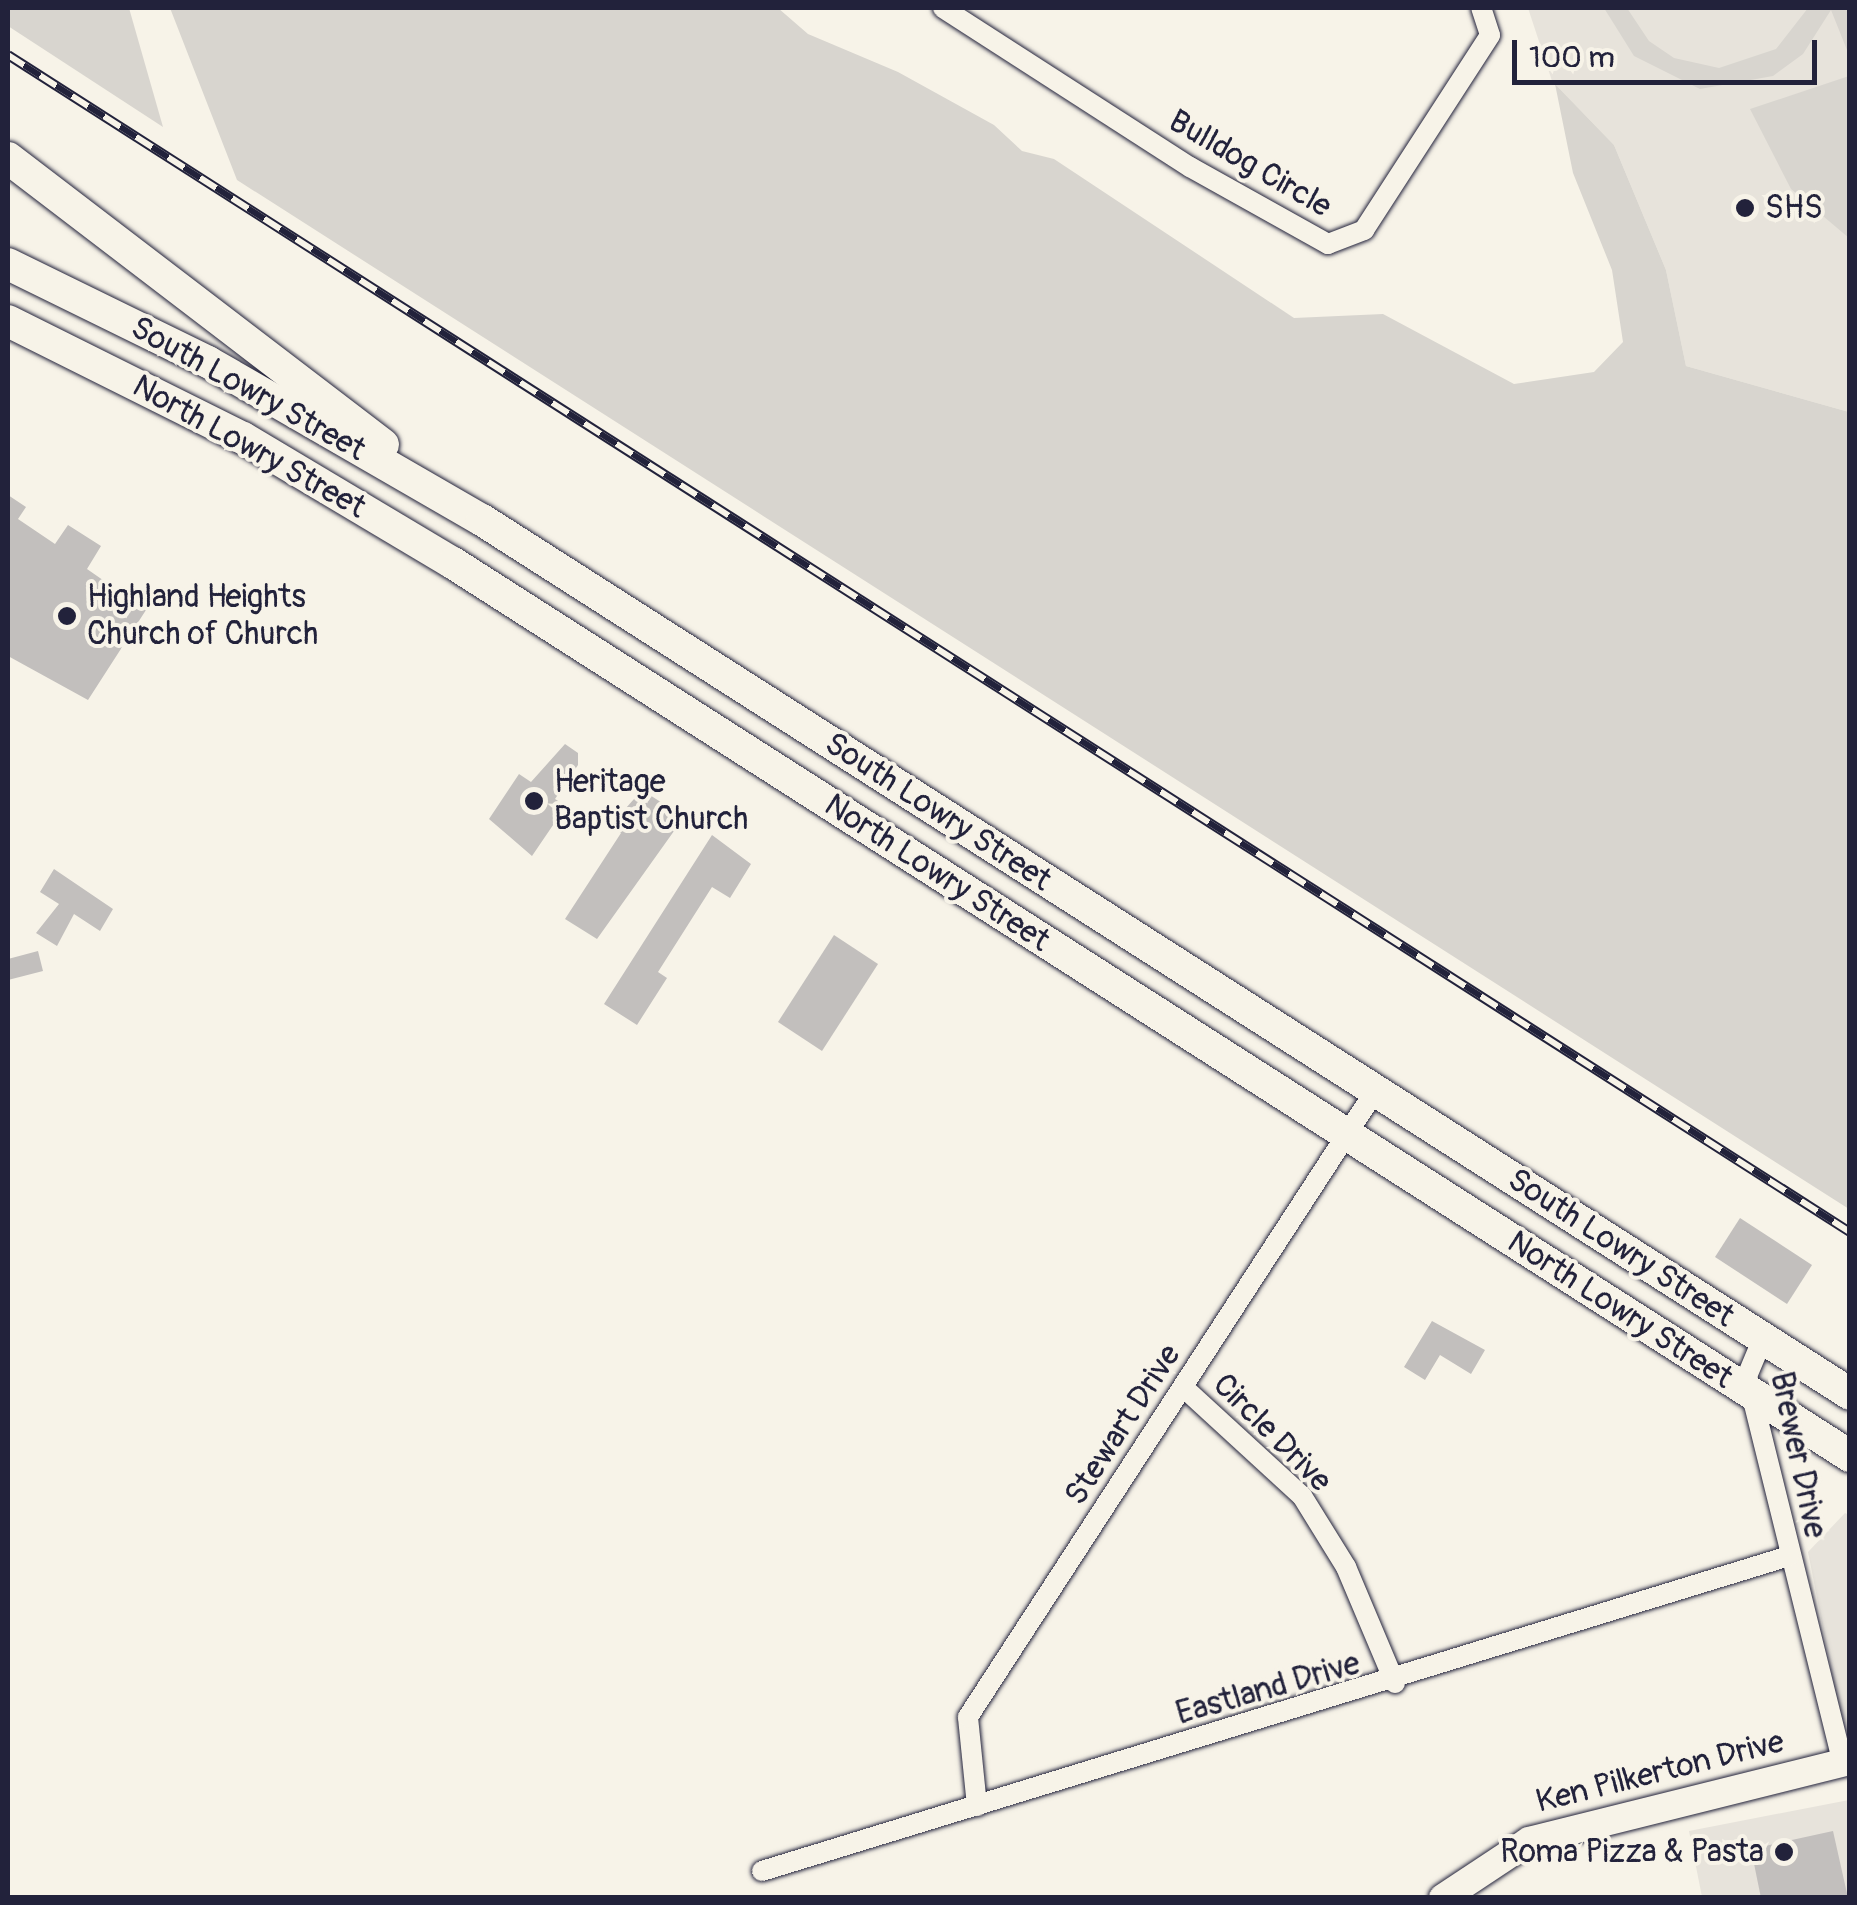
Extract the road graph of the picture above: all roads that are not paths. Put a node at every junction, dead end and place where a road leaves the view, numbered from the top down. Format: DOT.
graph roads {
  1 [pos="942,8"];
  2 [pos="1481,8"];
  3 [pos="8,158"];
  4 [pos="8,264"];
  5 [pos="8,321"];
  6 [pos="452,502"];
  7 [pos="482,520"];
  8 [pos="453,563"];
  9 [pos="746,689"];
  10 [pos="718,732"];
  11 [pos="1376,1091"];
  12 [pos="1345,1134"];
  13 [pos="1763,1338"];
  14 [pos="1184,1388"];
  15 [pos="1850,1394"];
  16 [pos="1754,1396"];
  17 [pos="1850,1456"];
  18 [pos="1789,1556"];
  19 [pos="1395,1683"];
  20 [pos="1846,1762"];
  21 [pos="976,1806"];
  22 [pos="762,1871"];
  23 [pos="1443,1898"];
  1 -- 2 [label="street, Bulldog Circle"];
  3 -- 6 [label="main road"];
  4 -- 6 [label="main road, South Lowry Street"];
  5 -- 8 [label="main road, North Lowry Street"];
  6 -- 7 [label="main road, South Lowry Street"];
  7 -- 8 [label="main road"];
  7 -- 9 [label="main road, South Lowry Street"];
  8 -- 10 [label="main road, North Lowry Street"];
  9 -- 10 [label="main road"];
  9 -- 11 [label="main road, South Lowry Street"];
  10 -- 12 [label="main road, North Lowry Street"];
  11 -- 12 [label="street, Stewart Drive"];
  11 -- 13 [label="main road, South Lowry Street"];
  12 -- 14 [label="street, Stewart Drive"];
  12 -- 16 [label="main road, North Lowry Street"];
  13 -- 15 [label="main road, South Lowry Street"];
  13 -- 16 [label="street, Brewer Drive"];
  14 -- 19 [label="street, Circle Drive"];
  14 -- 21 [label="street, Stewart Drive"];
  16 -- 17 [label="main road, North Lowry Street"];
  16 -- 18 [label="street, Brewer Drive"];
  18 -- 19 [label="street, Eastland Drive"];
  18 -- 20 [label="street, Brewer Drive"];
  19 -- 21 [label="street, Eastland Drive"];
  20 -- 23 [label="street, Ken Pilkerton Drive"];
  21 -- 22 [label="street, Eastland Drive"];
}
